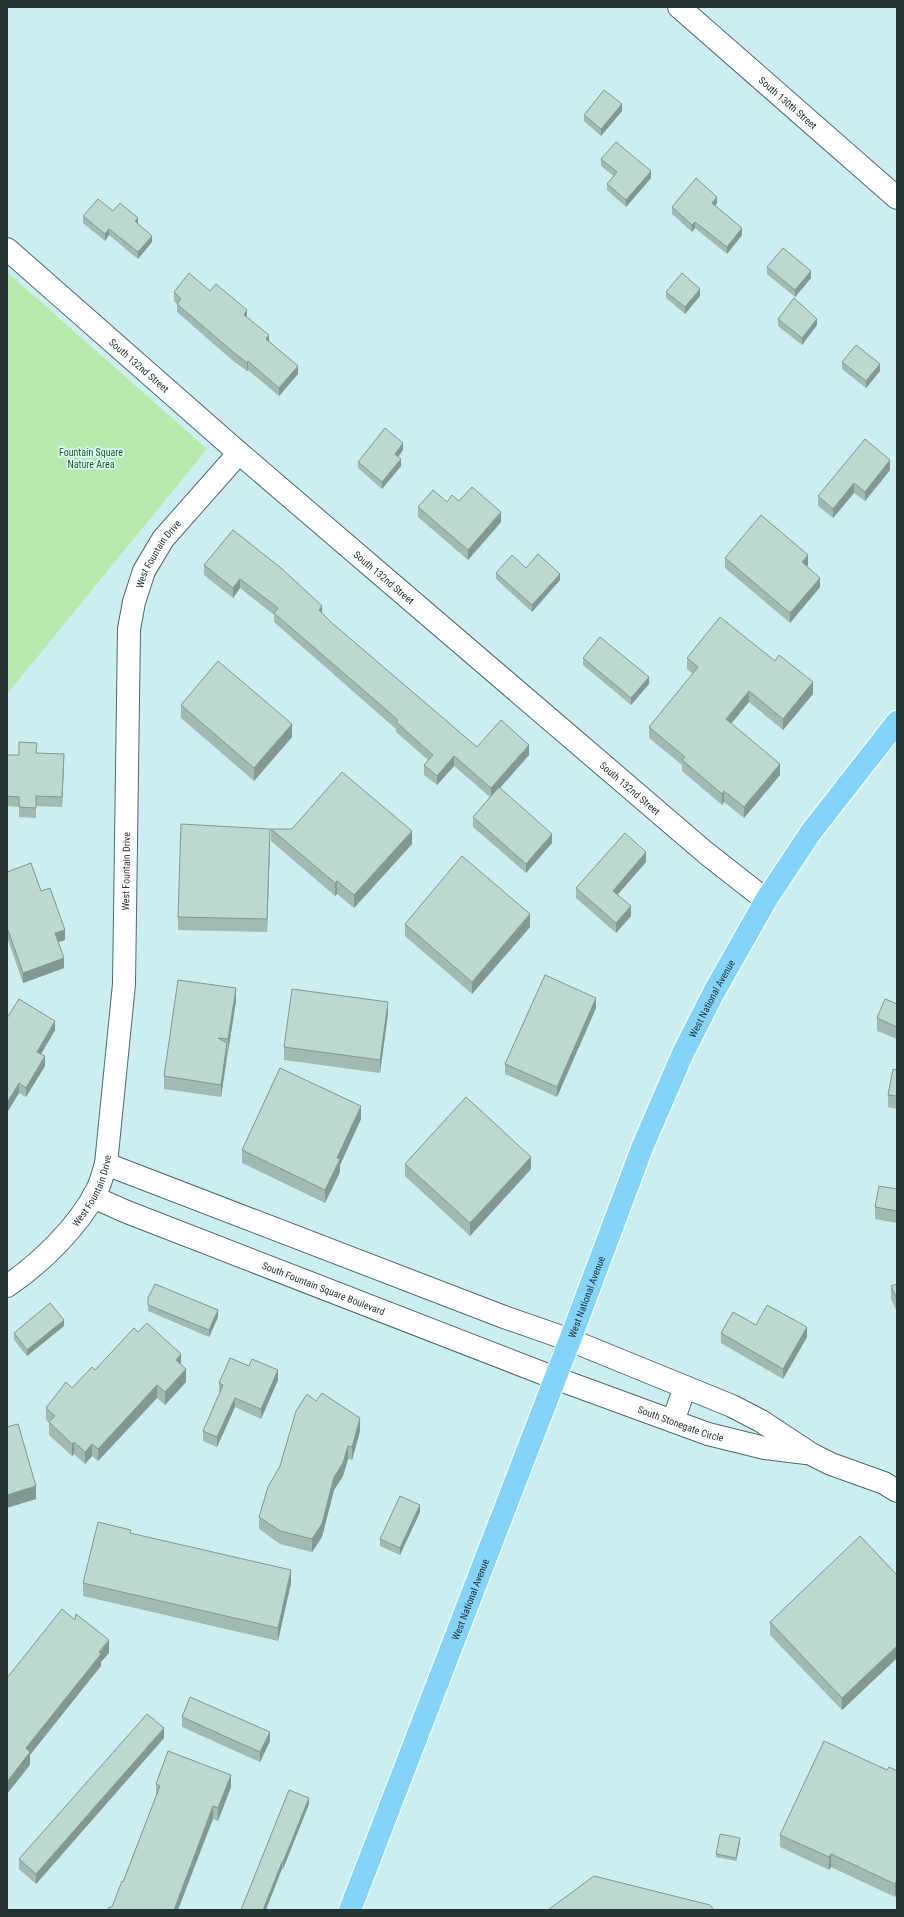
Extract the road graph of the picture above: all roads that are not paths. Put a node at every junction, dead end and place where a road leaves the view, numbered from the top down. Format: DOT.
graph roads {
  1 [pos="679,7"];
  2 [pos="897,198"];
  3 [pos="7,249"];
  4 [pos="239,453"];
  5 [pos="897,722"];
  6 [pos="766,900"];
  7 [pos="106,1164"];
  8 [pos="93,1197"];
  9 [pos="7,1286"];
  10 [pos="570,1340"];
  11 [pos="555,1378"];
  12 [pos="685,1387"];
  13 [pos="673,1421"];
  14 [pos="811,1454"];
  15 [pos="897,1491"];
  16 [pos="350,1910"];
  1 -- 2 [label="street, South 130th Street"];
  3 -- 4 [label="street, South 132nd Street"];
  4 -- 6 [label="street, South 132nd Street"];
  4 -- 7 [label="street, West Fountain Drive"];
  5 -- 6 [label="main road, West National Avenue"];
  6 -- 10 [label="main road, West National Avenue"];
  7 -- 8 [label="street, West Fountain Drive"];
  7 -- 10 [label="street"];
  8 -- 9 [label="street, West Fountain Drive"];
  8 -- 11 [label="street, South Fountain Square Boulevard"];
  10 -- 11 [label="main road, West National Avenue"];
  10 -- 12 [label="street, South Stonegate Circle"];
  11 -- 13 [label="street, South Stonegate Circle"];
  11 -- 16 [label="main road, West National Avenue"];
  12 -- 13 [label="street"];
  12 -- 14 [label="street, South Stonegate Circle"];
  13 -- 14 [label="street, South Stonegate Circle"];
  14 -- 15 [label="street, South Stonegate Circle"];
}
